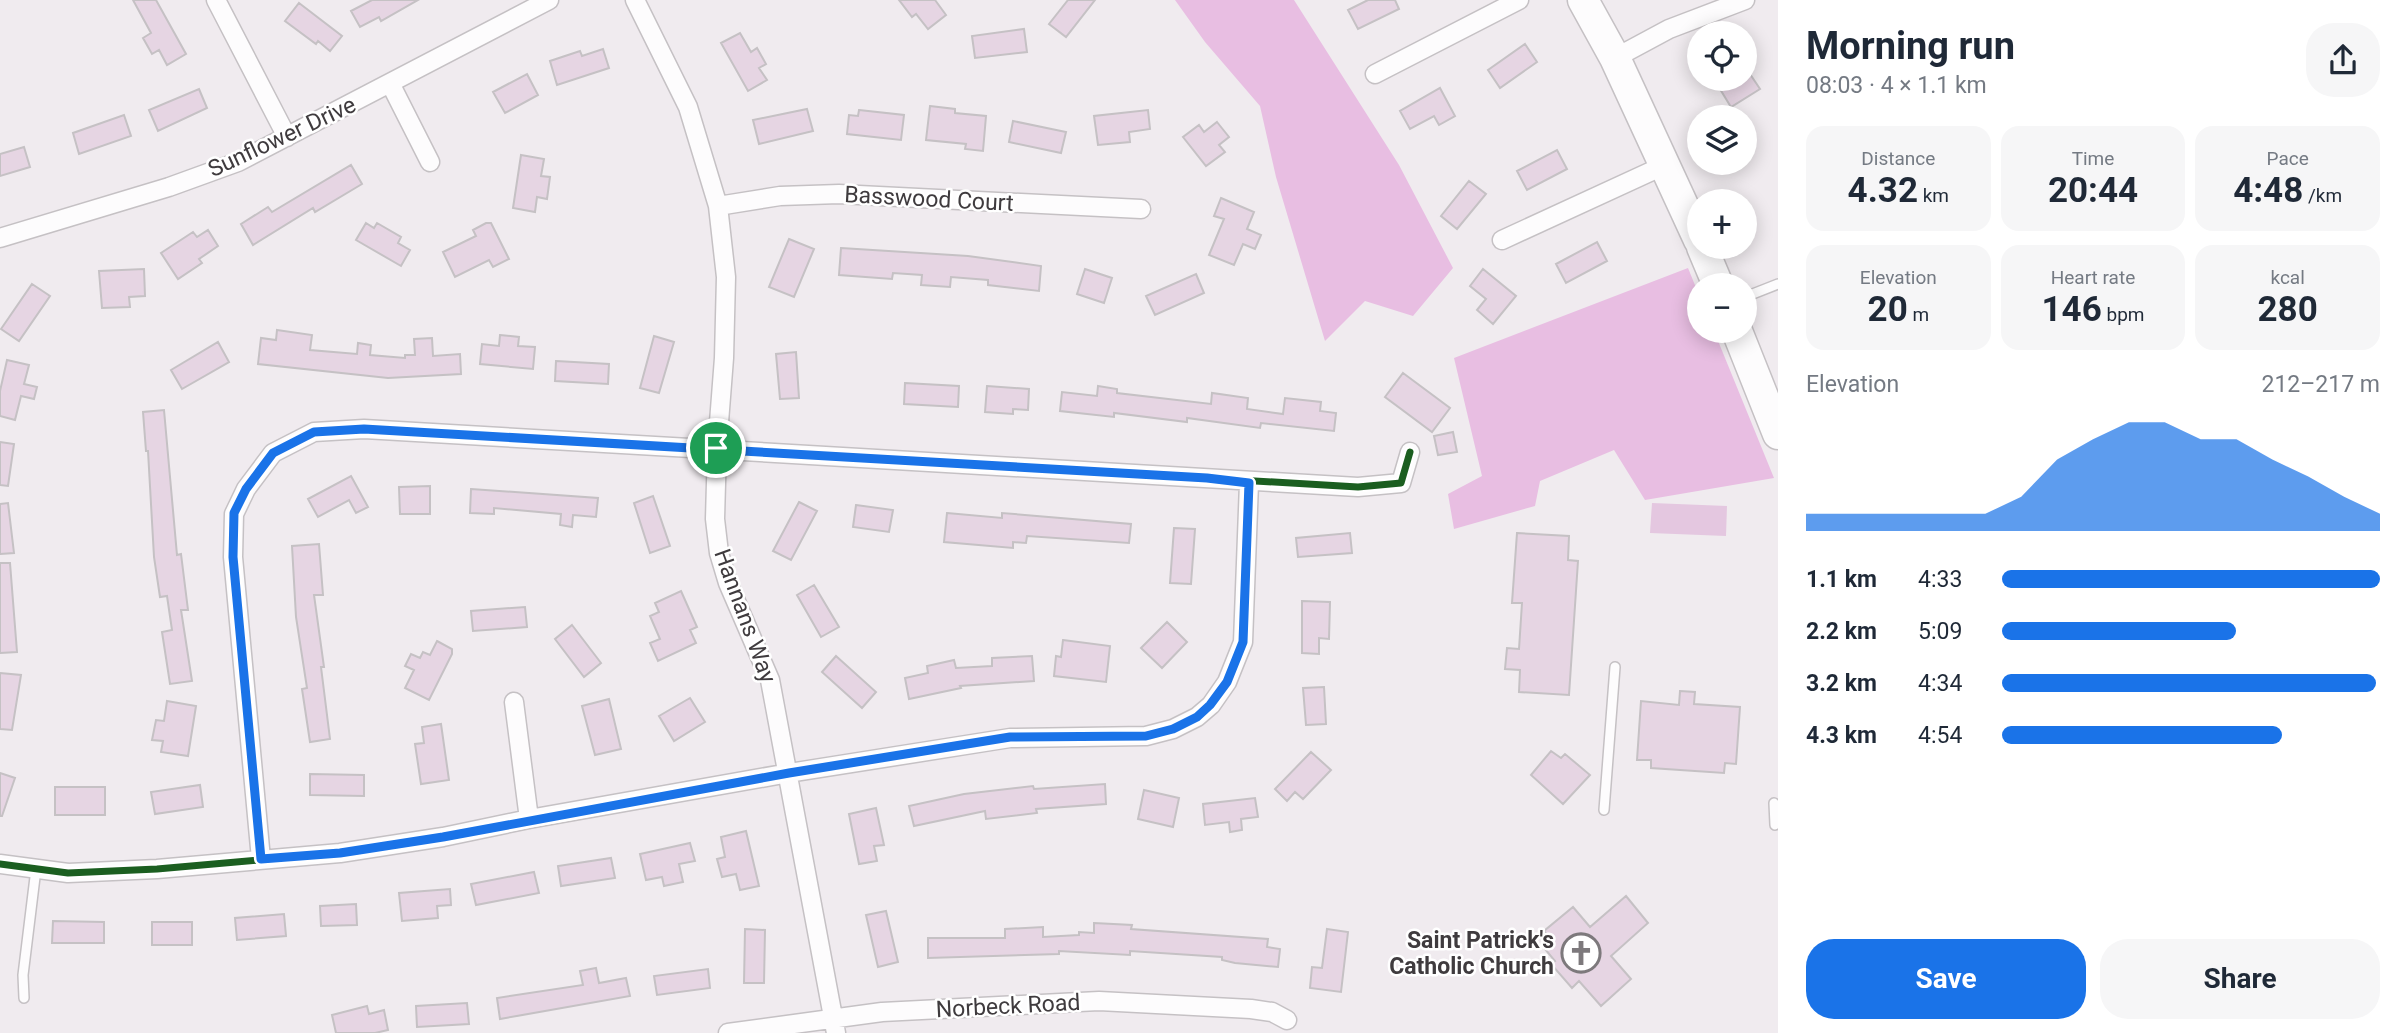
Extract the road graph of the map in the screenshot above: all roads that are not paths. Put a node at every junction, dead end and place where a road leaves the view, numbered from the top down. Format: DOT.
graph roads {
  1 [pos="216,0"];
  2 [pos="549,0"];
  3 [pos="635,0"];
  4 [pos="1519,0"];
  5 [pos="1584,0"];
  6 [pos="1745,0"];
  7 [pos="1615,58"];
  8 [pos="1376,75"];
  9 [pos="391,85"];
  10 [pos="287,137"];
  11 [pos="430,162"];
  12 [pos="1665,165"];
  13 [pos="718,206"];
  14 [pos="1141,209"];
  15 [pos="1687,214"];
  16 [pos="0,238"];
  17 [pos="1502,240"];
  18 [pos="1778,284"];
  19 [pos="1757,292"];
  20 [pos="1743,343"];
  21 [pos="1772,404"];
  22 [pos="1778,434"];
  23 [pos="716,448"];
  24 [pos="1410,452"];
  25 [pos="1249,483"];
  26 [pos="1615,667"];
  27 [pos="514,702"];
  28 [pos="789,773"];
  29 [pos="1774,803"];
  30 [pos="1604,810"];
  31 [pos="529,819"];
  32 [pos="1775,825"];
  33 [pos="261,859"];
  34 [pos="0,864"];
  35 [pos="36,869"];
  36 [pos="24,998"];
  37 [pos="1287,1020"];
  38 [pos="835,1027"];
  39 [pos="728,1033"];
  1 -- 10 [label="street"];
  2 -- 9 [label="street, Sunflower Drive"];
  3 -- 13 [label="street, Hannans Way"];
  4 -- 8 [label="street"];
  5 -- 7 [label="main road"];
  6 -- 7 [label="street"];
  7 -- 12 [label="main road"];
  9 -- 10 [label="street, Sunflower Drive"];
  9 -- 11 [label="street"];
  10 -- 16 [label="street, Sunflower Drive"];
  12 -- 15 [label="main road"];
  12 -- 17 [label="street"];
  13 -- 14 [label="street, Basswood Court"];
  13 -- 23 [label="street, Hannans Way"];
  18 -- 19 [label="lane"];
  20 -- 21 [label="main road"];
  21 -- 22 [label="main road"];
  23 -- 25 [label="street"];
  23 -- 28 [label="street, Hannans Way"];
  23 -- 33 [label="street"];
  24 -- 25 [label="street"];
  25 -- 28 [label="street"];
  26 -- 30 [label="lane"];
  27 -- 31 [label="street"];
  28 -- 31 [label="street"];
  28 -- 38 [label="street, Hannans Way"];
  29 -- 32 [label="lane"];
  31 -- 33 [label="street"];
  33 -- 35 [label="street"];
  34 -- 35 [label="street"];
  35 -- 36 [label="lane"];
  37 -- 38 [label="street, Norbeck Road"];
  38 -- 39 [label="street, Norbeck Road"];
}
